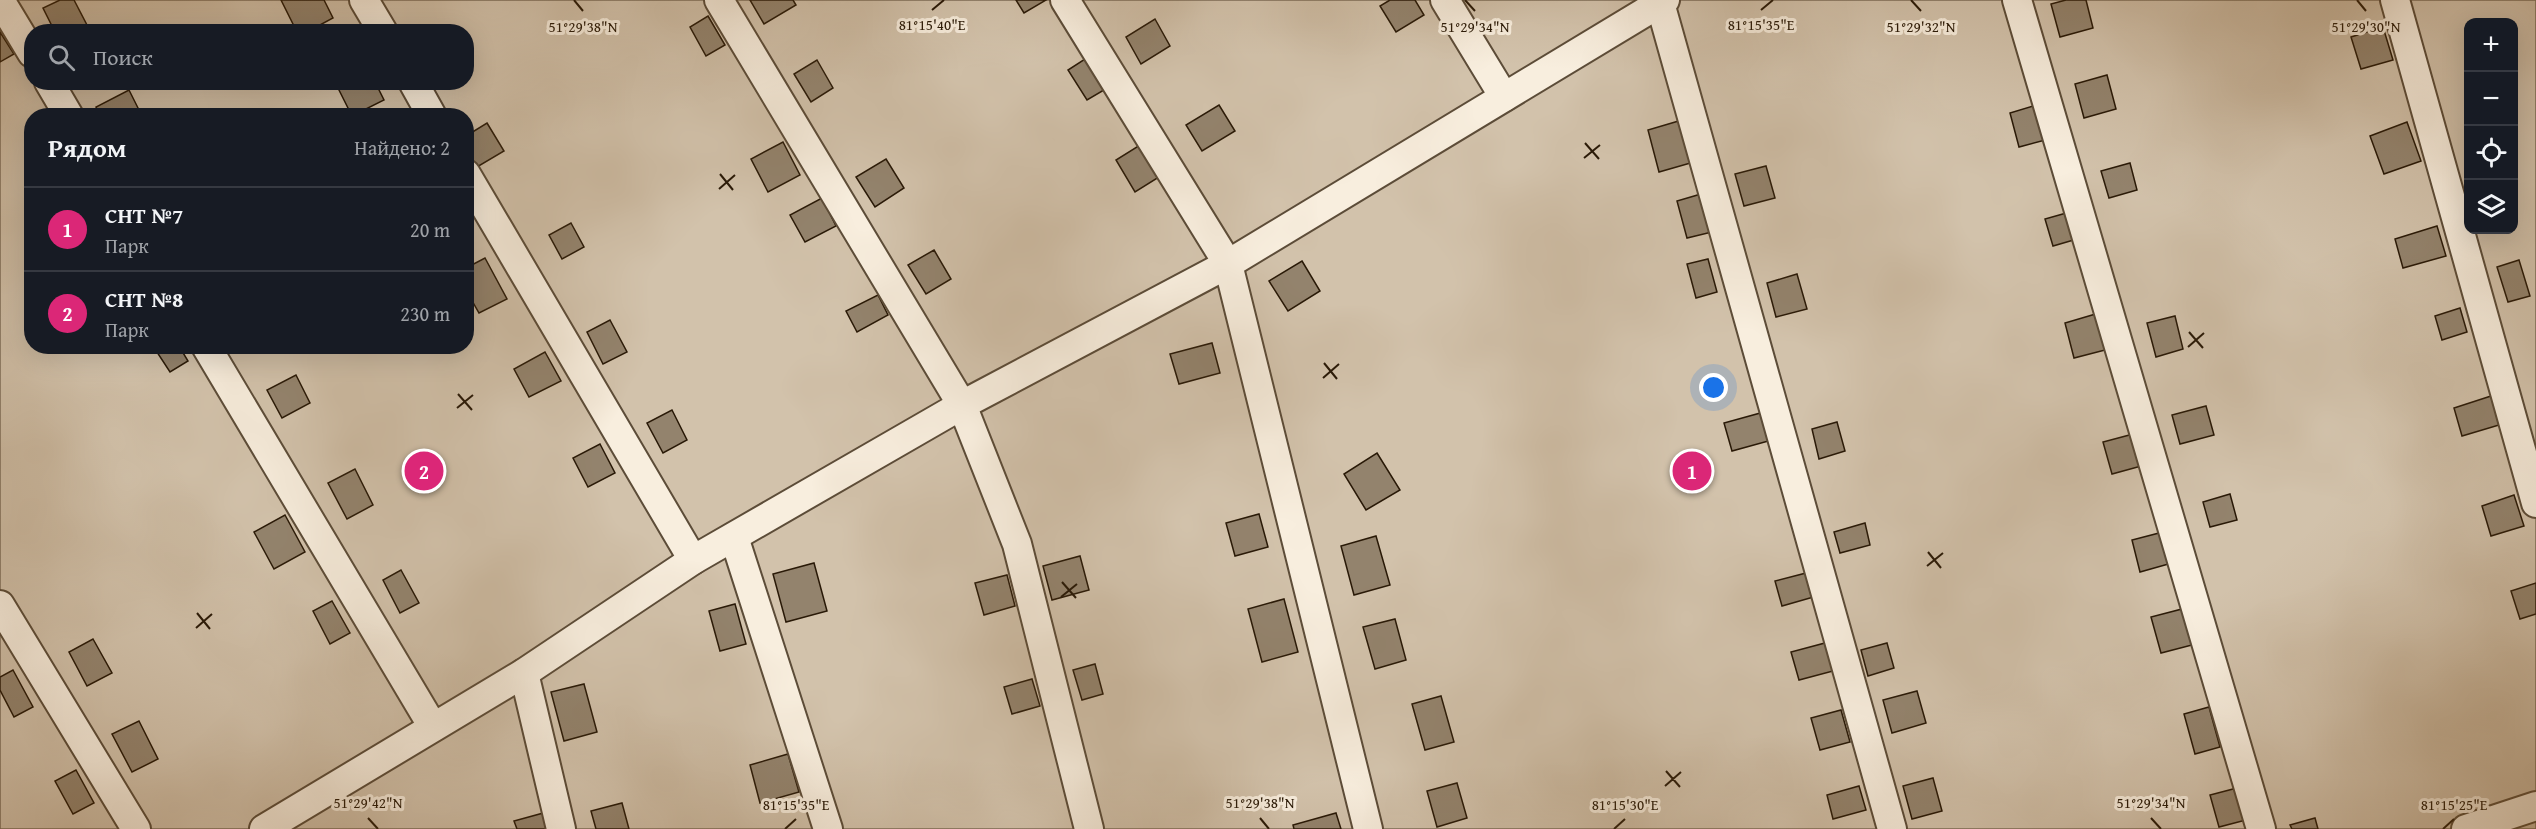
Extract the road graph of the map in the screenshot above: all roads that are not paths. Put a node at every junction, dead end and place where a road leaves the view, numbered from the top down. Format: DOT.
graph roads {
  1 [pos="0,0"];
  2 [pos="364,0"];
  3 [pos="719,0"];
  4 [pos="1065,0"];
  5 [pos="1445,0"];
  6 [pos="2017,0"];
  7 [pos="2395,0"];
  8 [pos="1662,2"];
  9 [pos="378,24"];
  10 [pos="24,40"];
  11 [pos="54,90"];
  12 [pos="417,90"];
  13 [pos="1504,97"];
  14 [pos="64,108"];
  15 [pos="427,108"];
  16 [pos="474,188"];
  17 [pos="1228,264"];
  18 [pos="211,354"];
  19 [pos="962,405"];
  20 [pos="2536,503"];
  21 [pos="734,537"];
  22 [pos="693,560"];
  23 [pos="0,605"];
  24 [pos="524,673"];
  25 [pos="433,727"];
  26 [pos="2536,806"];
  27 [pos="297,820"];
  28 [pos="136,829"];
  29 [pos="264,829"];
  30 [pos="561,829"];
  31 [pos="828,829"];
  32 [pos="1089,829"];
  33 [pos="1368,829"];
  34 [pos="1892,829"];
  35 [pos="2261,829"];
  36 [pos="2466,829"];
  1 -- 10 [label="street"];
  2 -- 9 [label="street"];
  3 -- 19 [label="street"];
  4 -- 17 [label="street"];
  5 -- 13 [label="street"];
  6 -- 35 [label="street"];
  7 -- 20 [label="street"];
  8 -- 13 [label="street"];
  8 -- 34 [label="street"];
  11 -- 14 [label="street"];
  12 -- 15 [label="street"];
  13 -- 17 [label="street"];
  16 -- 22 [label="street"];
  17 -- 19 [label="street"];
  17 -- 33 [label="street"];
  18 -- 25 [label="street"];
  19 -- 21 [label="street"];
  19 -- 32 [label="street"];
  21 -- 22 [label="street"];
  21 -- 31 [label="street"];
  22 -- 24 [label="street"];
  23 -- 28 [label="street"];
  24 -- 25 [label="street"];
  24 -- 30 [label="street"];
  25 -- 27 [label="street"];
  26 -- 36 [label="street"];
  27 -- 29 [label="street"];
}
